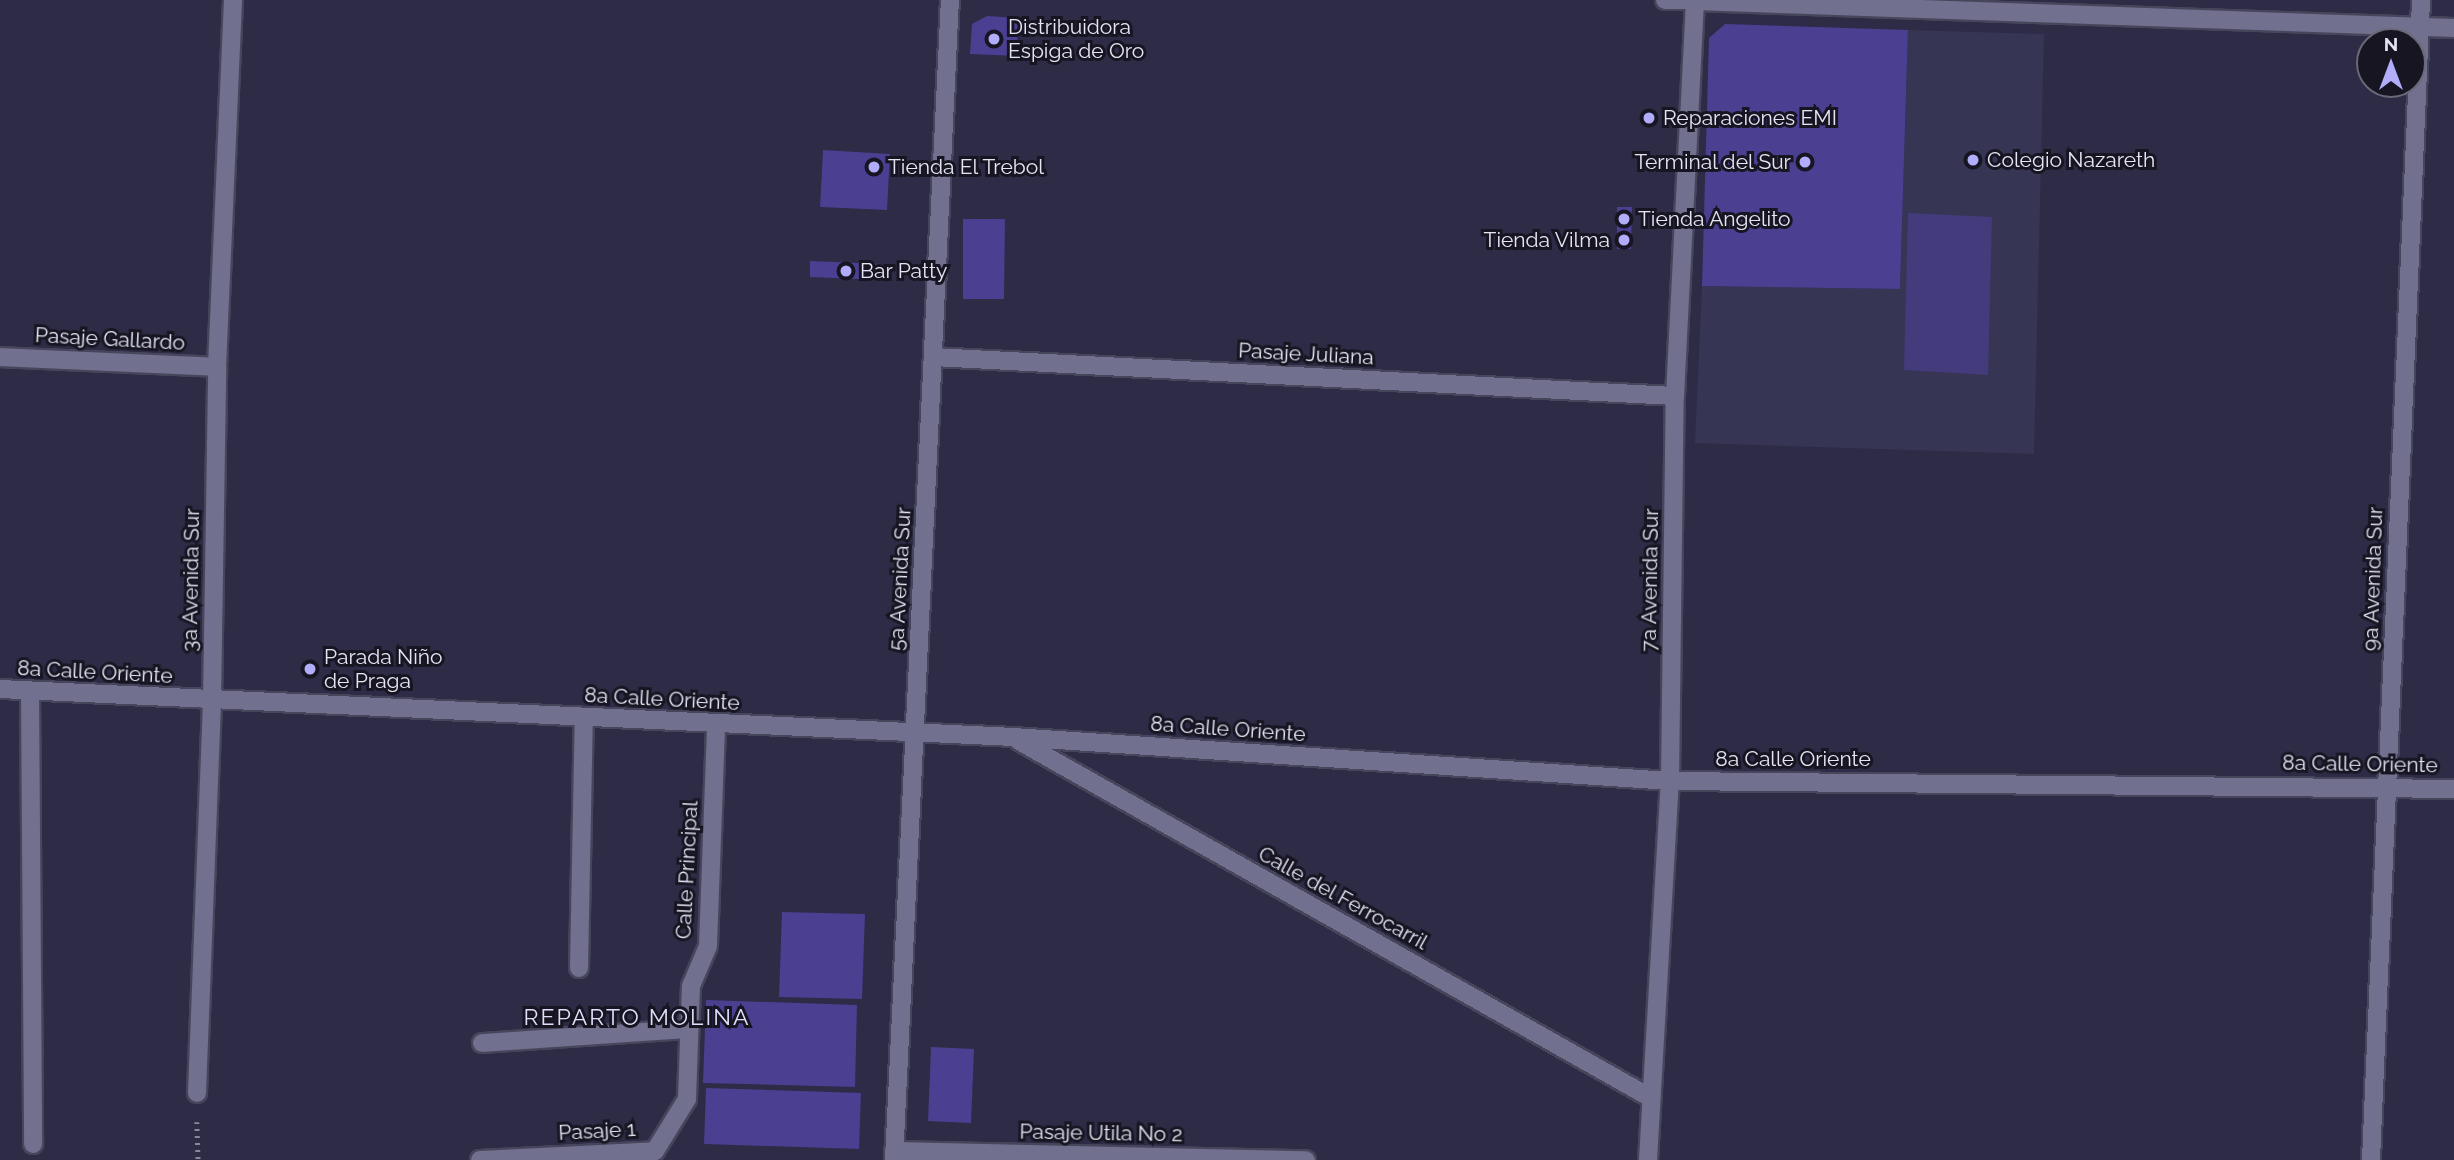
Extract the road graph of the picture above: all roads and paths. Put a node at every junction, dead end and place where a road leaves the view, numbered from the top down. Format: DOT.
graph roads {
  1 [pos="233,0"];
  2 [pos="950,0"];
  3 [pos="1665,0"];
  4 [pos="2421,0"];
  5 [pos="1695,1"];
  6 [pos="2419,27"];
  7 [pos="2454,28"];
  8 [pos="0,357"];
  9 [pos="933,357"];
  10 [pos="218,366"];
  11 [pos="1675,396"];
  12 [pos="0,690"];
  13 [pos="30,691"];
  14 [pos="212,701"];
  15 [pos="584,718"];
  16 [pos="716,724"];
  17 [pos="915,734"];
  18 [pos="1013,737"];
  19 [pos="1670,781"];
  20 [pos="2387,786"];
  21 [pos="2454,789"];
  22 [pos="579,968"];
  23 [pos="689,1029"];
  24 [pos="482,1043"];
  25 [pos="197,1093"];
  26 [pos="1651,1098"];
  27 [pos="687,1099"];
  28 [pos="33,1144"];
  29 [pos="894,1155"];
  30 [pos="198,1160"];
  31 [pos="480,1160"];
  32 [pos="1306,1160"];
  33 [pos="1648,1160"];
  34 [pos="2371,1160"];
  1 -- 10 [label="street, 3a Avenida Sur"];
  2 -- 9 [label="street, 5a Avenida Sur"];
  3 -- 5 [label="street"];
  4 -- 6 [label="street, 9a Avenida Sur"];
  5 -- 6 [label="street"];
  5 -- 11 [label="street, 7a Avenida Sur"];
  6 -- 7 [label="street"];
  6 -- 20 [label="street, 9a Avenida Sur"];
  8 -- 10 [label="street, Pasaje Gallardo"];
  9 -- 11 [label="street, Pasaje Juliana"];
  9 -- 17 [label="street, 5a Avenida Sur"];
  10 -- 14 [label="street, 3a Avenida Sur"];
  11 -- 19 [label="street, 7a Avenida Sur"];
  12 -- 13 [label="street, 8a Calle Oriente"];
  13 -- 14 [label="street, 8a Calle Oriente"];
  13 -- 28 [label="street"];
  14 -- 15 [label="street, 8a Calle Oriente"];
  14 -- 25 [label="street, 3a Avenida Sur"];
  15 -- 16 [label="street, 8a Calle Oriente"];
  15 -- 22 [label="street"];
  16 -- 17 [label="street, 8a Calle Oriente"];
  16 -- 23 [label="street, Calle Principal"];
  17 -- 18 [label="street, 8a Calle Oriente"];
  17 -- 29 [label="street, 5a Avenida Sur"];
  18 -- 19 [label="street, 8a Calle Oriente"];
  18 -- 26 [label="street, Calle del Ferrocarril"];
  19 -- 20 [label="street, 8a Calle Oriente"];
  19 -- 26 [label="street, 7a Avenida Sur"];
  20 -- 21 [label="street, 8a Calle Oriente"];
  20 -- 34 [label="street, 9a Avenida Sur"];
  23 -- 24 [label="street"];
  23 -- 27 [label="street, Calle Principal"];
  25 -- 30 [label="path"];
  26 -- 33 [label="street, 7a Avenida Sur"];
  27 -- 31 [label="street, Pasaje 1"];
  29 -- 32 [label="street, Pasaje Utila No 2"];
}
